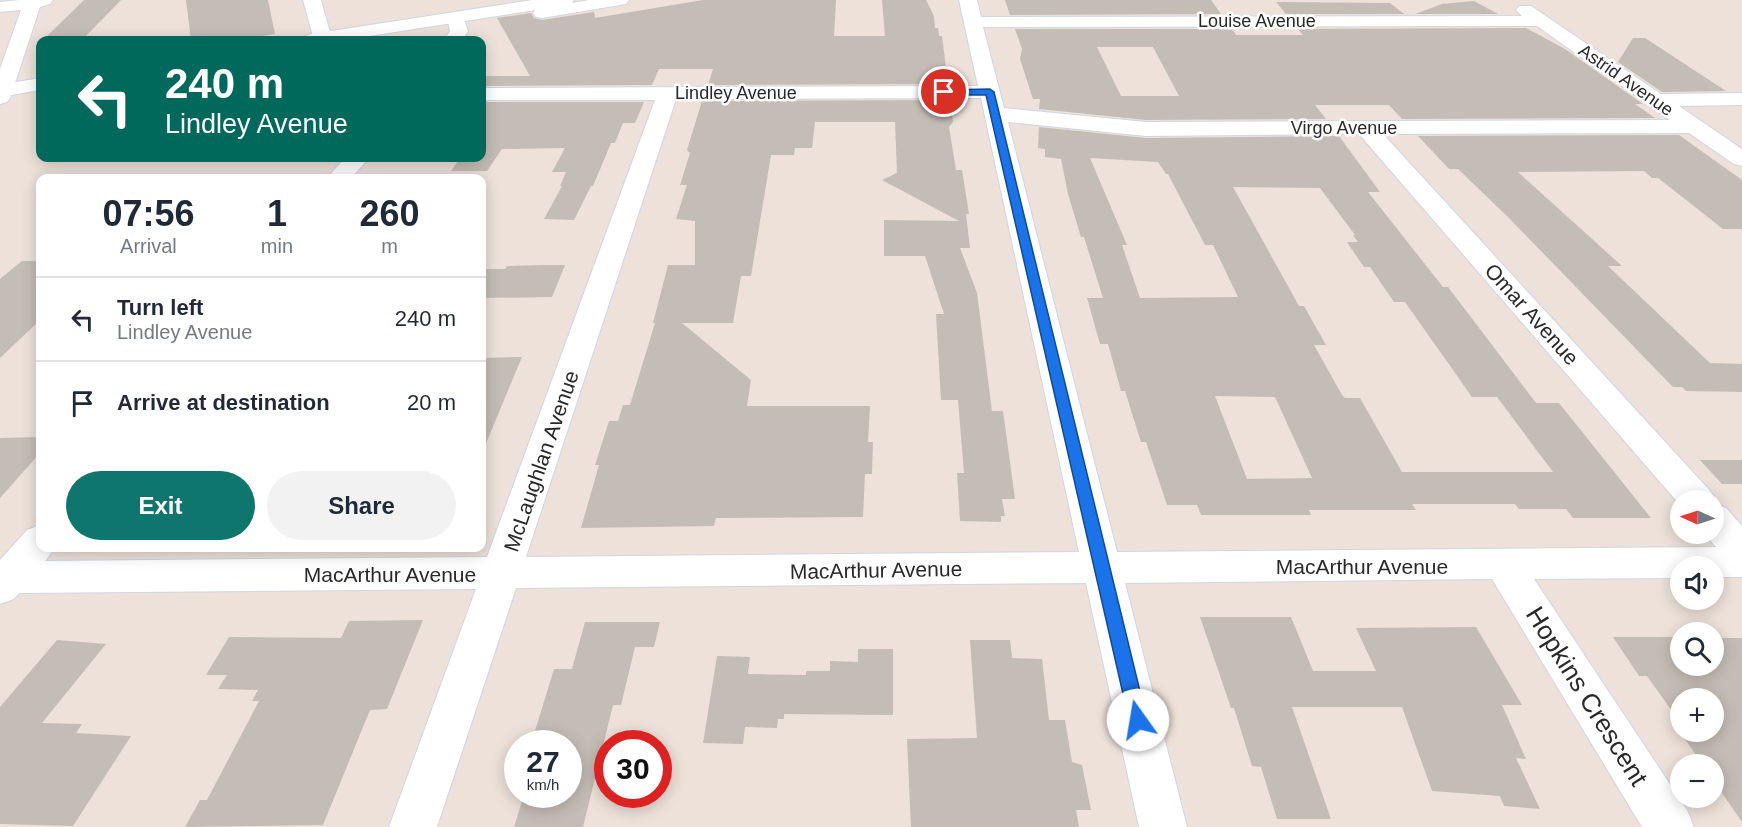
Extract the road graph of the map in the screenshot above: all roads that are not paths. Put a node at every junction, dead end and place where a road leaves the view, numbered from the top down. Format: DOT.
graph roads {
  1 [pos="312,0"];
  2 [pos="565,0"];
  3 [pos="620,0"];
  4 [pos="1511,0"];
  5 [pos="38,2"];
  6 [pos="592,2"];
  7 [pos="0,6"];
  8 [pos="1238,7"];
  9 [pos="970,11"];
  10 [pos="1250,21"];
  11 [pos="1541,21"];
  12 [pos="456,29"];
  13 [pos="318,36"];
  14 [pos="369,36"];
  15 [pos="408,36"];
  16 [pos="36,85"];
  17 [pos="668,93"];
  18 [pos="486,94"];
  19 [pos="1,95"];
  20 [pos="36,96"];
  21 [pos="1742,99"];
  22 [pos="1656,100"];
  23 [pos="993,103"];
  24 [pos="1694,126"];
  25 [pos="1365,128"];
  26 [pos="1742,159"];
  27 [pos="353,162"];
  28 [pos="343,174"];
  29 [pos="1688,490"];
  30 [pos="1724,530"];
  31 [pos="36,544"];
  32 [pos="1742,550"];
  33 [pos="1742,562"];
  34 [pos="1504,564"];
  35 [pos="1102,568"];
  36 [pos="503,573"];
  37 [pos="6,576"];
  38 [pos="413,827"];
  39 [pos="1163,827"];
  40 [pos="1670,827"];
  1 -- 13 [label="street"];
  2 -- 12 [label="street"];
  3 -- 6 [label="street"];
  4 -- 11 [label="street, Astrid Avenue"];
  5 -- 7 [label="street"];
  5 -- 19 [label="street"];
  6 -- 12 [label="street"];
  8 -- 10 [label="street"];
  9 -- 10 [label="street, Louise Avenue"];
  9 -- 23 [label="street"];
  10 -- 11 [label="street, Louise Avenue"];
  11 -- 22 [label="street, Astrid Avenue"];
  12 -- 14 [label="street"];
  12 -- 15 [label="street"];
  16 -- 19 [label="street"];
  17 -- 18 [label="street, Lindley Avenue"];
  17 -- 23 [label="street, Lindley Avenue"];
  17 -- 36 [label="street, McLaughlan Avenue"];
  19 -- 20 [label="street"];
  21 -- 22 [label="street"];
  22 -- 24 [label="street, Astrid Avenue"];
  23 -- 25 [label="street, Virgo Avenue"];
  23 -- 35 [label="street"];
  24 -- 25 [label="street, Virgo Avenue"];
  24 -- 26 [label="street, Astrid Avenue"];
  25 -- 29 [label="street, Omar Avenue"];
  27 -- 28 [label="street"];
  30 -- 32 [label="street"];
  31 -- 37 [label="street"];
  33 -- 34 [label="street, MacArthur Avenue"];
  34 -- 35 [label="street, MacArthur Avenue"];
  34 -- 40 [label="street, Hopkins Crescent"];
  35 -- 36 [label="street, MacArthur Avenue"];
  35 -- 39 [label="street"];
  36 -- 37 [label="street, MacArthur Avenue"];
  36 -- 38 [label="street, McLaughlan Avenue"];
}
